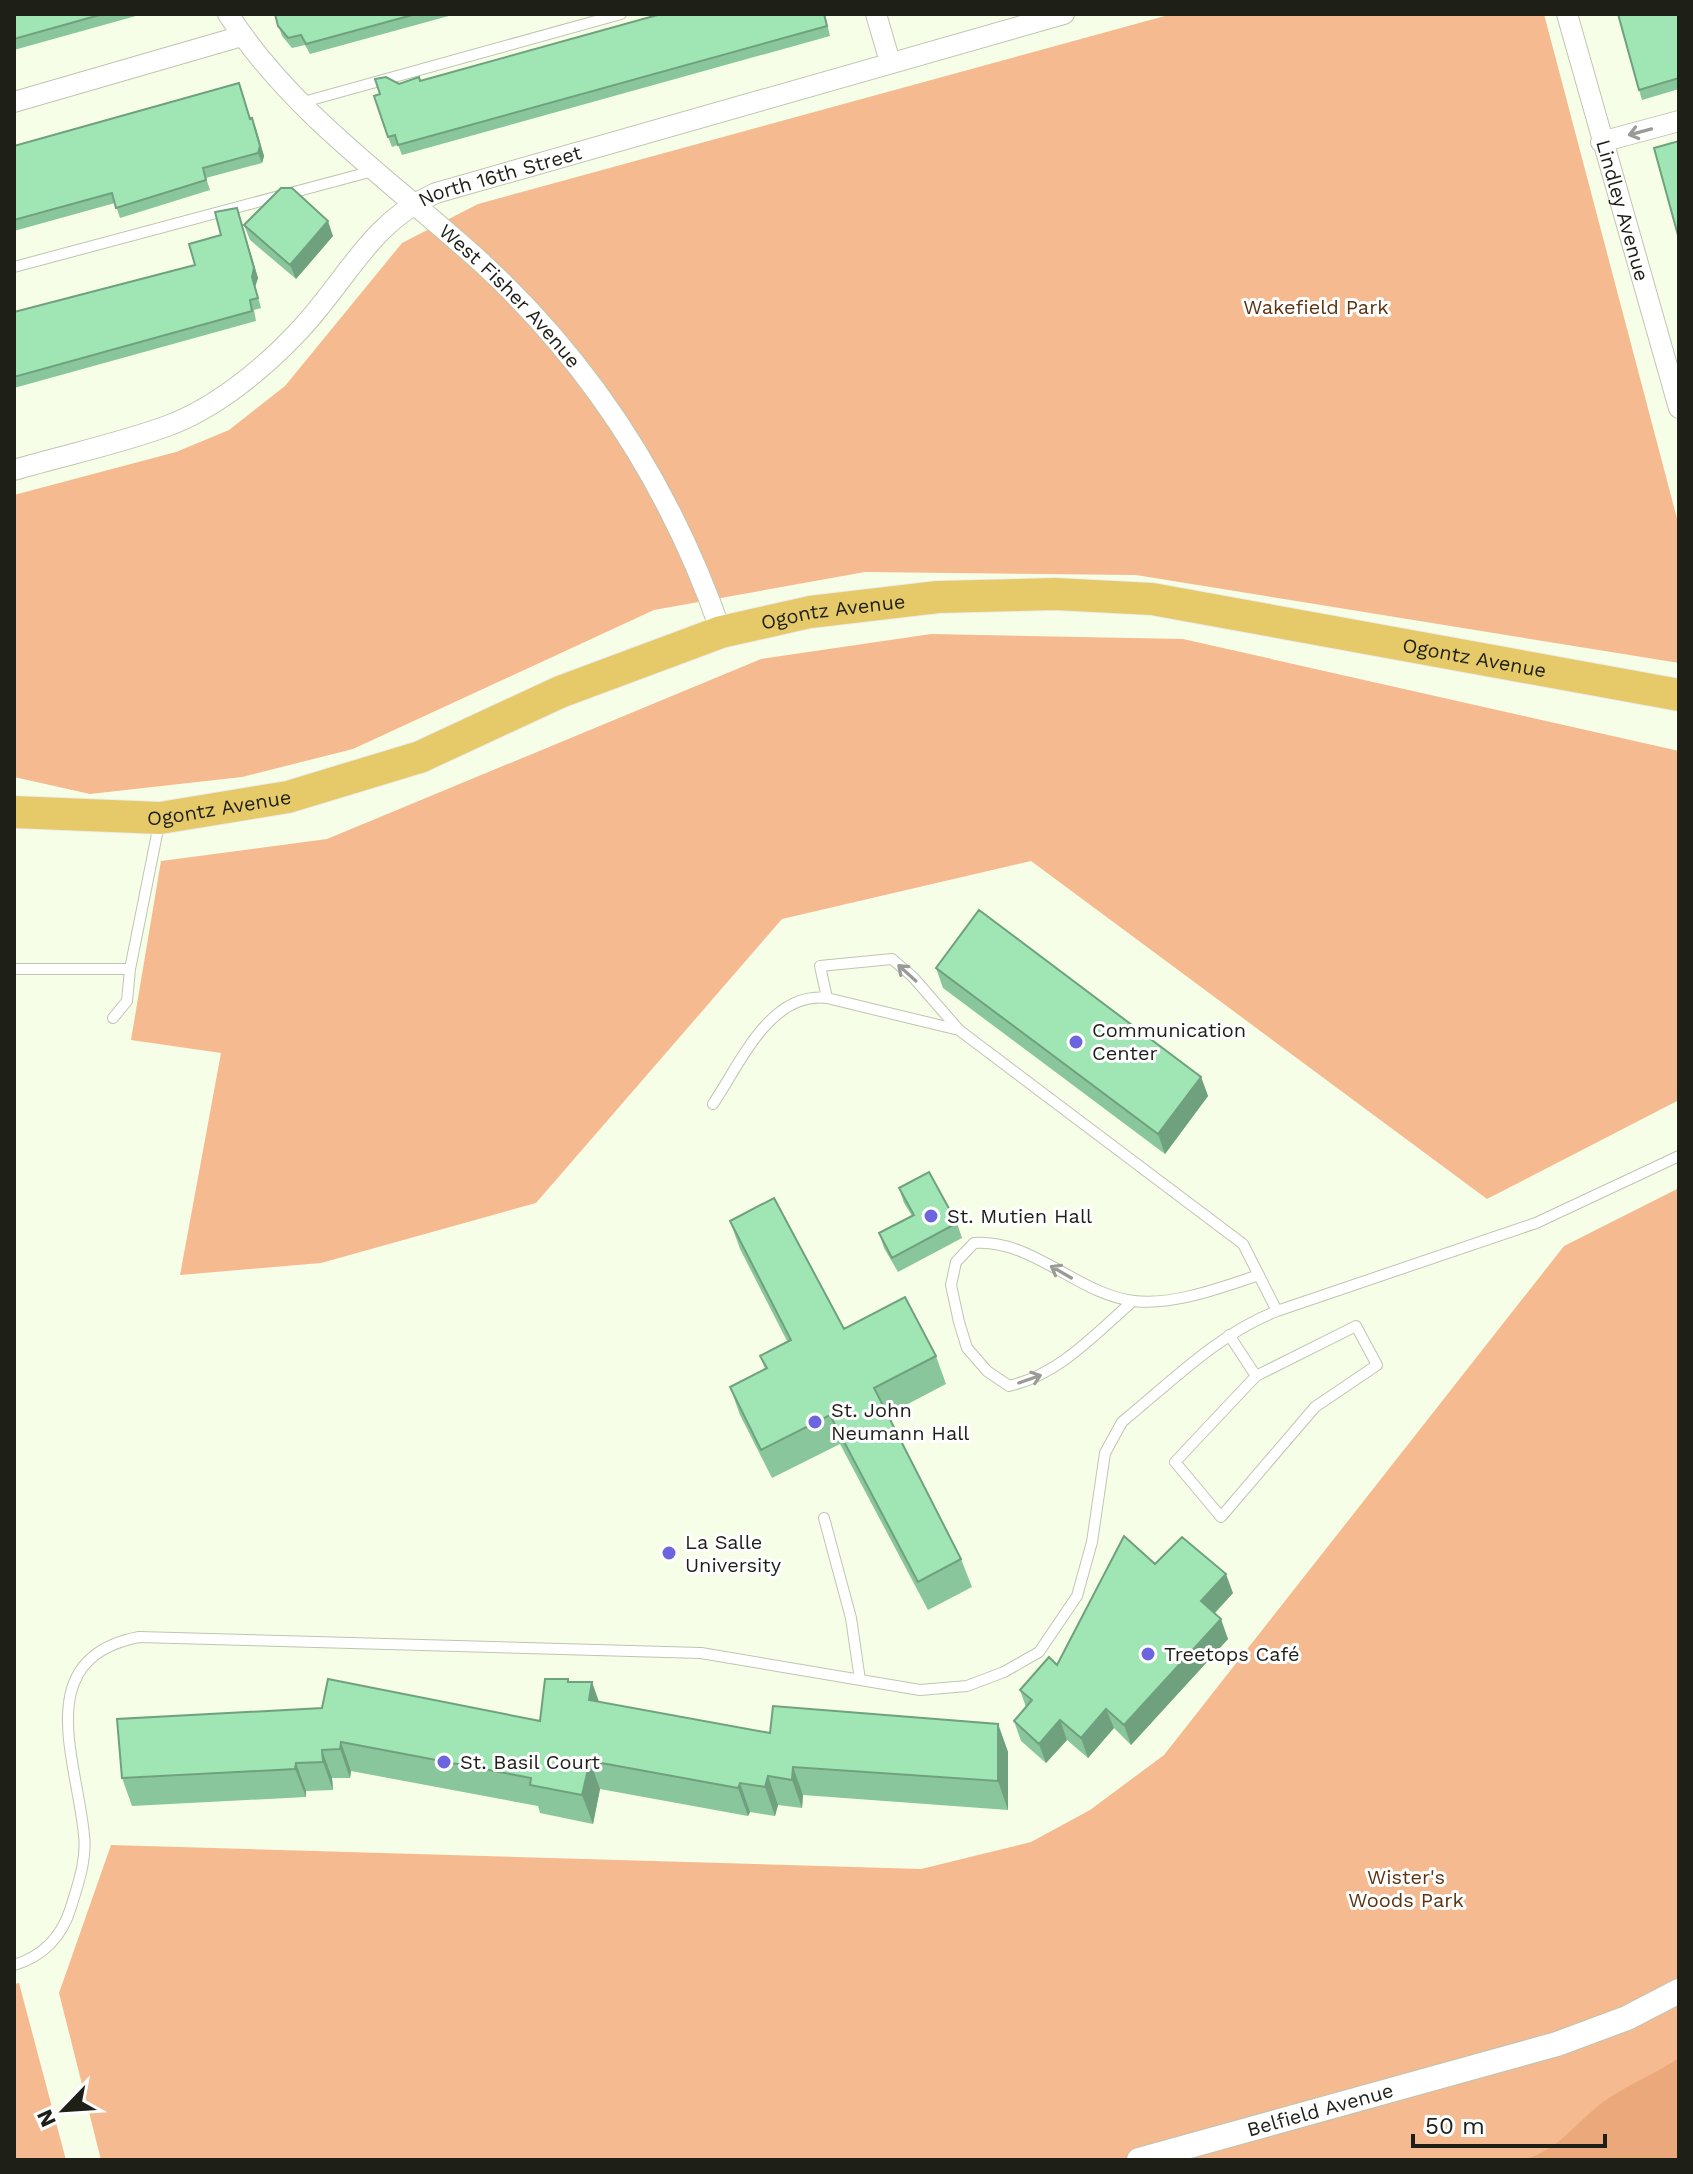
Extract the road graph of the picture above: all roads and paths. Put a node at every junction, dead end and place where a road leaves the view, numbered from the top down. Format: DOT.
graph roads {
  1 [pos="228,14"];
  2 [pos="621,14"];
  3 [pos="876,14"];
  4 [pos="1064,14"];
  5 [pos="1567,14"];
  6 [pos="242,36"];
  7 [pos="890,62"];
  8 [pos="14,102"];
  9 [pos="300,103"];
  10 [pos="1679,121"];
  11 [pos="1601,142"];
  12 [pos="375,170"];
  13 [pos="413,203"];
  14 [pos="14,267"];
  15 [pos="1676,386"];
  16 [pos="1679,408"];
  17 [pos="14,470"];
  18 [pos="721,632"];
  19 [pos="1679,695"];
  20 [pos="14,812"];
  21 [pos="160,818"];
  22 [pos="14,969"];
  23 [pos="130,969"];
  24 [pos="827,998"];
  25 [pos="113,1018"];
  26 [pos="959,1030"];
  27 [pos="713,1104"];
  28 [pos="1679,1156"];
  29 [pos="1259,1275"];
  30 [pos="1133,1301"];
  31 [pos="1277,1311"];
  32 [pos="1229,1335"];
  33 [pos="1256,1376"];
  34 [pos="824,1518"];
  35 [pos="860,1680"];
  36 [pos="14,1965"];
  37 [pos="1679,1991"];
  38 [pos="1139,2160"];
  1 -- 6 [label="street, West Fisher Avenue"];
  2 -- 9 [label="lane"];
  3 -- 7 [label="street"];
  4 -- 7 [label="street, North 16th Street"];
  5 -- 11 [label="street, Lindley Avenue"];
  6 -- 8 [label="street"];
  6 -- 9 [label="street, West Fisher Avenue"];
  7 -- 13 [label="street, North 16th Street"];
  9 -- 12 [label="street, West Fisher Avenue"];
  10 -- 11 [label="street, one-way"];
  11 -- 15 [label="street, Lindley Avenue"];
  12 -- 13 [label="street, West Fisher Avenue"];
  12 -- 14 [label="lane"];
  13 -- 17 [label="street, North 16th Street"];
  13 -- 18 [label="street, West Fisher Avenue"];
  15 -- 16 [label="street, Lindley Avenue"];
  18 -- 19 [label="main road, Ogontz Avenue"];
  18 -- 21 [label="main road, Ogontz Avenue"];
  20 -- 21 [label="main road, Ogontz Avenue"];
  21 -- 23 [label="lane"];
  22 -- 23 [label="lane"];
  23 -- 25 [label="lane"];
  24 -- 26 [label="lane"];
  26 -- 24 [label="lane, one-way"];
  24 -- 27 [label="lane"];
  26 -- 29 [label="lane"];
  28 -- 31 [label="lane"];
  29 -- 30 [label="lane"];
  29 -- 31 [label="lane"];
  30 -- 30 [label="lane, one-way"];
  31 -- 32 [label="lane"];
  32 -- 33 [label="lane"];
  32 -- 35 [label="lane"];
  33 -- 33 [label="lane"];
  34 -- 35 [label="lane"];
  35 -- 36 [label="lane"];
  37 -- 38 [label="street, Belfield Avenue"];
}
